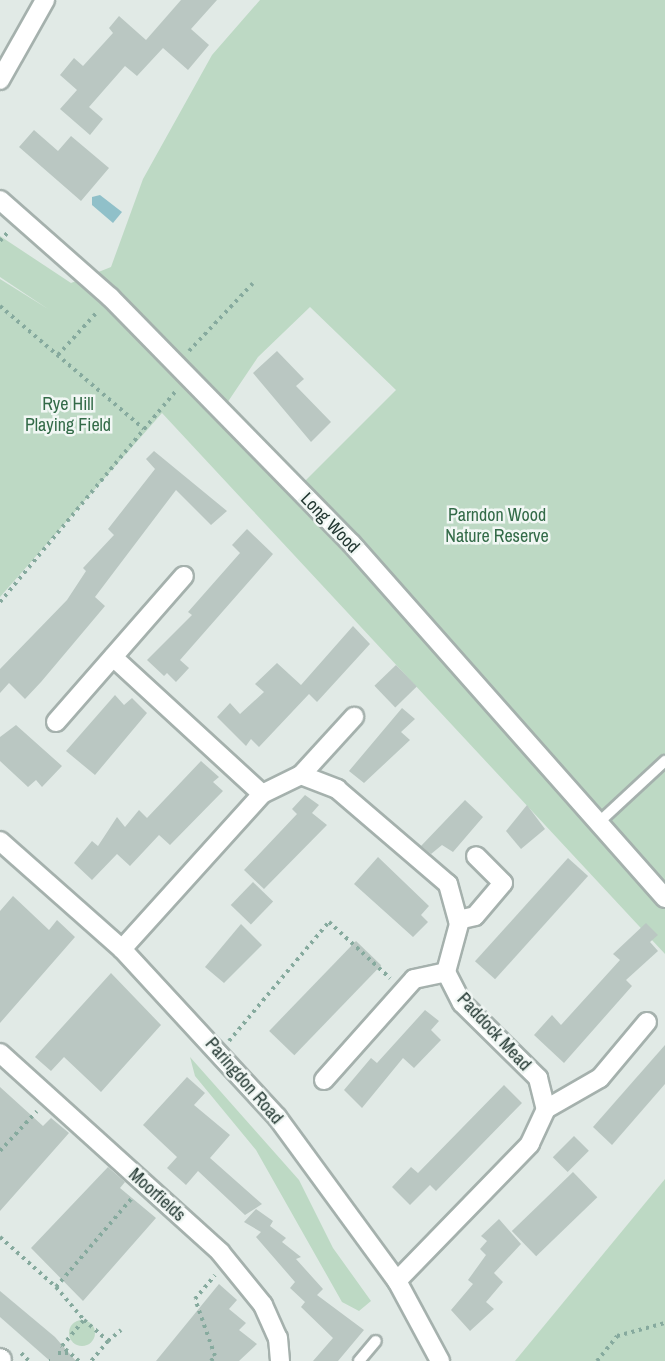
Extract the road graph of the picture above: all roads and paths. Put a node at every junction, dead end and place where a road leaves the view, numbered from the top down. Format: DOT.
graph roads {
  1 [pos="45,0"];
  2 [pos="0,80"];
  3 [pos="0,200"];
  4 [pos="253,283"];
  5 [pos="110,297"];
  6 [pos="0,306"];
  7 [pos="58,355"];
  8 [pos="180,373"];
  9 [pos="144,429"];
  10 [pos="184,576"];
  11 [pos="0,602"];
  12 [pos="113,657"];
  13 [pos="354,717"];
  14 [pos="56,722"];
  15 [pos="665,761"];
  16 [pos="301,775"];
  17 [pos="262,794"];
  18 [pos="597,824"];
  19 [pos="2,848"];
  20 [pos="476,856"];
  21 [pos="665,898"];
  22 [pos="458,920"];
  23 [pos="122,949"];
  24 [pos="446,972"];
  25 [pos="404,991"];
  26 [pos="647,1022"];
  27 [pos="232,1036"];
  28 [pos="0,1053"];
  29 [pos="324,1080"];
  30 [pos="49,1097"];
  31 [pos="546,1109"];
  32 [pos="0,1150"];
  33 [pos="144,1184"];
  34 [pos="0,1237"];
  35 [pos="227,1261"];
  36 [pos="397,1281"];
  37 [pos="56,1287"];
  38 [pos="84,1320"];
  39 [pos="665,1323"];
  40 [pos="121,1330"];
  41 [pos="108,1341"];
  42 [pos="376,1341"];
  43 [pos="57,1353"];
  44 [pos="70,1353"];
  45 [pos="79,1361"];
  46 [pos="91,1361"];
  47 [pos="211,1361"];
  48 [pos="280,1361"];
  49 [pos="359,1361"];
  50 [pos="440,1361"];
  51 [pos="597,1361"];
  1 -- 2 [label="street"];
  3 -- 5 [label="street, Long Wood"];
  4 -- 8 [label="path"];
  5 -- 7 [label="path"];
  5 -- 8 [label="street, Long Wood"];
  6 -- 7 [label="path"];
  7 -- 9 [label="path"];
  8 -- 9 [label="path"];
  8 -- 18 [label="street, Long Wood"];
  9 -- 11 [label="path"];
  10 -- 12 [label="street"];
  12 -- 14 [label="street"];
  12 -- 17 [label="street"];
  13 -- 16 [label="street"];
  15 -- 18 [label="lane"];
  16 -- 17 [label="street"];
  16 -- 22 [label="street"];
  17 -- 23 [label="street"];
  18 -- 21 [label="street, Long Wood"];
  19 -- 23 [label="street, Paringdon Road"];
  20 -- 22 [label="street"];
  22 -- 24 [label="street"];
  23 -- 36 [label="street, Paringdon Road"];
  24 -- 25 [label="street"];
  24 -- 31 [label="street, Paddock Mead"];
  25 -- 27 [label="path"];
  25 -- 29 [label="street"];
  26 -- 31 [label="street"];
  28 -- 30 [label="street, Moorfields"];
  30 -- 32 [label="path"];
  30 -- 33 [label="street, Moorfields"];
  31 -- 36 [label="street"];
  33 -- 35 [label="street, Moorfields"];
  33 -- 37 [label="path"];
  34 -- 37 [label="path"];
  35 -- 47 [label="path"];
  35 -- 48 [label="street, Moorfields"];
  36 -- 50 [label="street, Paringdon Road"];
  37 -- 38 [label="path"];
  38 -- 41 [label="path"];
  38 -- 44 [label="path"];
  39 -- 51 [label="path"];
  40 -- 41 [label="path"];
  41 -- 46 [label="path"];
  42 -- 49 [label="lane"];
  43 -- 44 [label="path"];
  44 -- 45 [label="path"];
}
